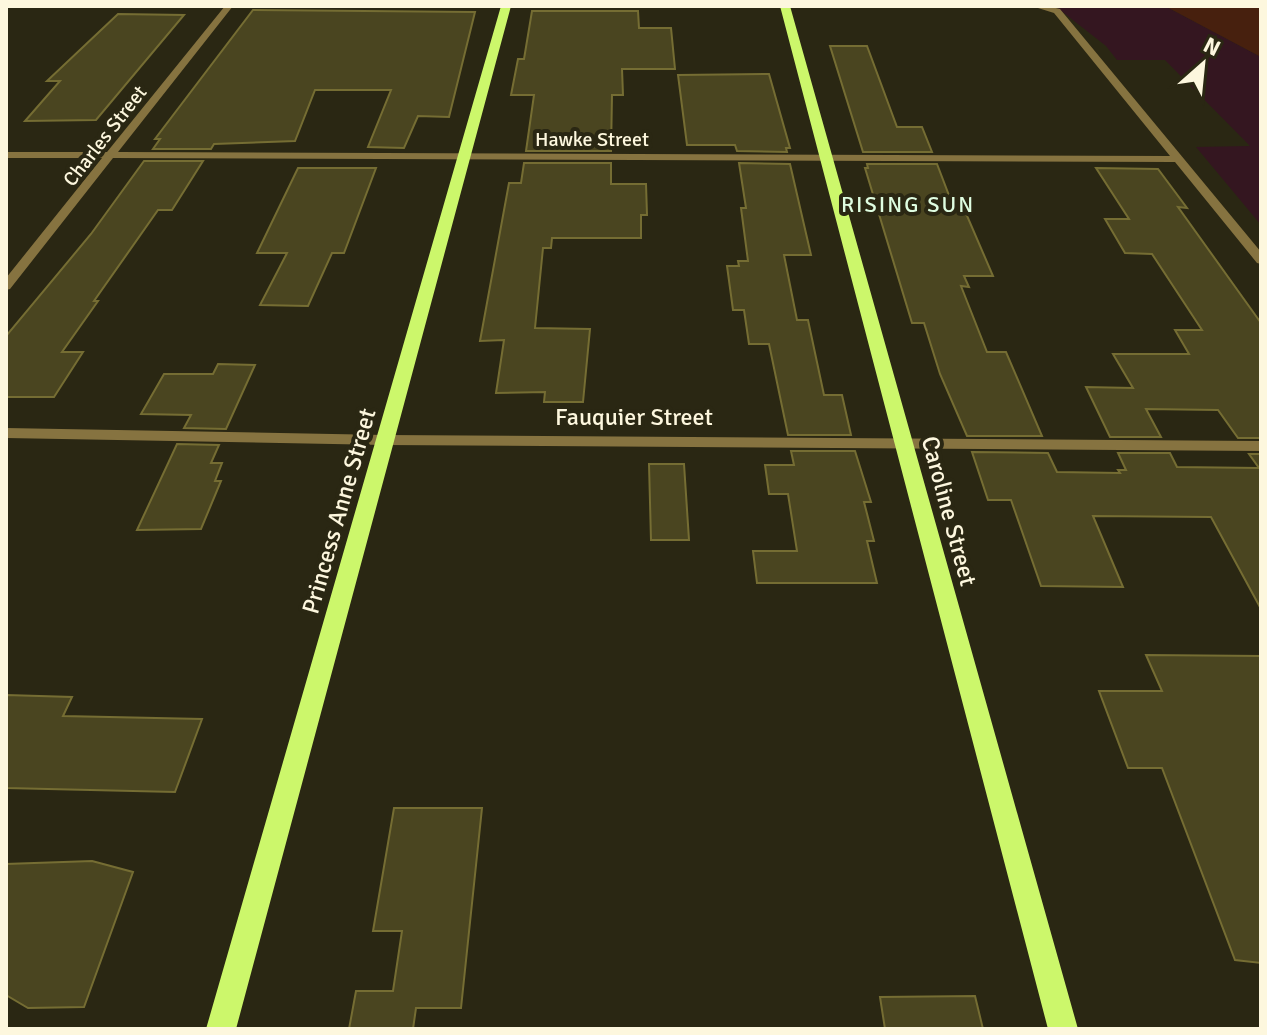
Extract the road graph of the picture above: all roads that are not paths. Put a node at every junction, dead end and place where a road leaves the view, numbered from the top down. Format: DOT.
graph roads {
  1 [pos="229,6"];
  2 [pos="506,6"];
  3 [pos="785,6"];
  4 [pos="948,6"];
  5 [pos="1038,6"];
  6 [pos="6,155"];
  7 [pos="114,155"];
  8 [pos="464,157"];
  9 [pos="826,158"];
  10 [pos="1179,159"];
  11 [pos="1261,260"];
  12 [pos="6,286"];
  13 [pos="6,433"];
  14 [pos="385,440"];
  15 [pos="903,443"];
  16 [pos="1261,446"];
  17 [pos="221,1029"];
  18 [pos="1063,1029"];
  1 -- 7 [label="street, Charles Street"];
  2 -- 8 [label="main road, Princess Anne Street"];
  3 -- 9 [label="main road, Caroline Street"];
  4 -- 5 [label="street"];
  5 -- 10 [label="street"];
  6 -- 7 [label="street, Hawke Street"];
  7 -- 8 [label="street, Hawke Street"];
  7 -- 12 [label="street, Charles Street"];
  8 -- 9 [label="street, Hawke Street"];
  8 -- 14 [label="main road, Princess Anne Street"];
  9 -- 10 [label="street, Hawke Street"];
  9 -- 15 [label="main road, Caroline Street"];
  10 -- 11 [label="street"];
  13 -- 14 [label="street, Fauquier Street"];
  14 -- 15 [label="street, Fauquier Street"];
  14 -- 17 [label="main road, Princess Anne Street"];
  15 -- 16 [label="street, Fauquier Street"];
  15 -- 18 [label="main road, Caroline Street"];
}
